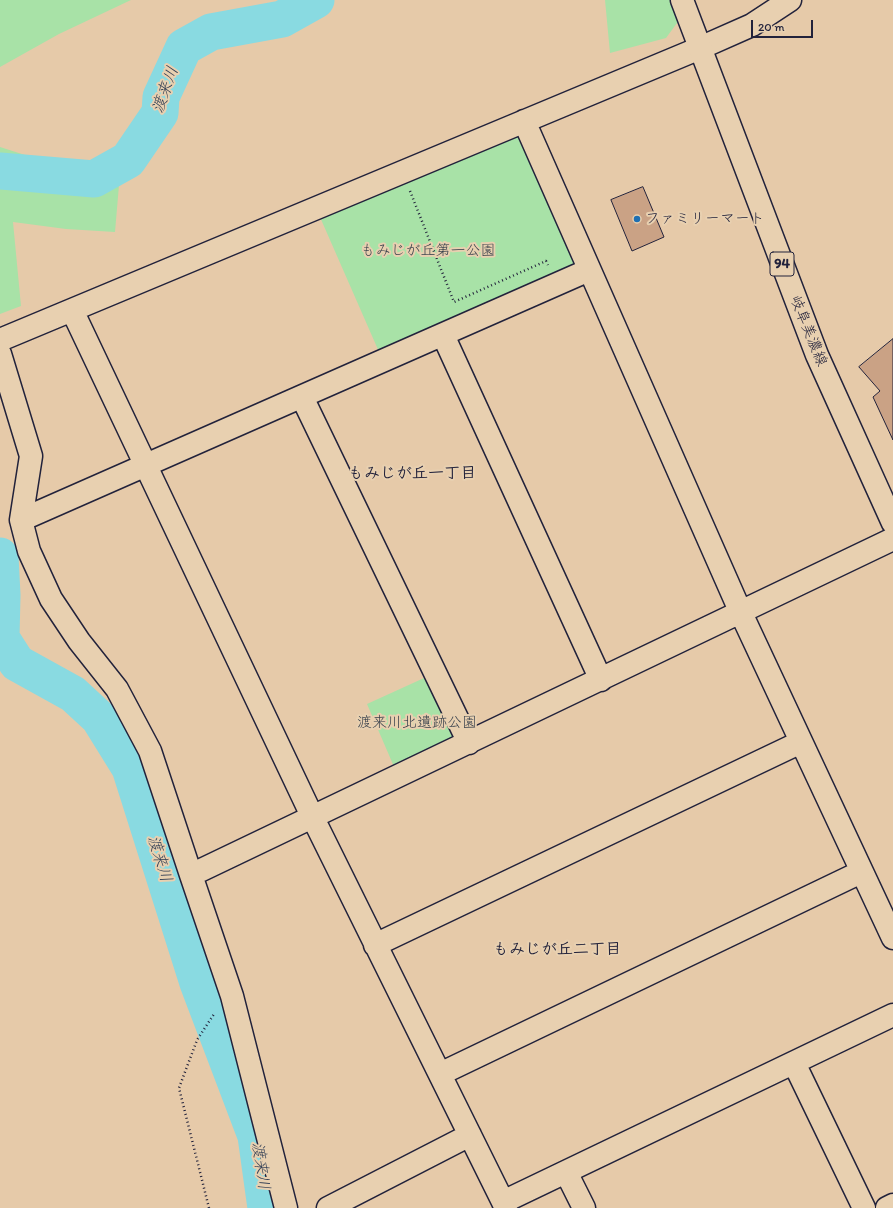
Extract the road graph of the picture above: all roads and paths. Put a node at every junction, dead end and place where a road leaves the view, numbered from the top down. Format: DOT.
graph roads {
  1 [pos="682,0"];
  2 [pos="790,0"];
  3 [pos="700,48"];
  4 [pos="524,121"];
  5 [pos="402,173"];
  6 [pos="589,270"];
  7 [pos="557,285"];
  8 [pos="72,310"];
  9 [pos="443,335"];
  10 [pos="0,340"];
  11 [pos="0,354"];
  12 [pos="302,397"];
  13 [pos="146,466"];
  14 [pos="21,520"];
  15 [pos="893,523"];
  16 [pos="893,539"];
  17 [pos="741,613"];
  18 [pos="601,680"];
  19 [pos="800,742"];
  20 [pos="469,743"];
  21 [pos="312,816"];
  22 [pos="861,872"];
  23 [pos="191,875"];
  24 [pos="893,938"];
  25 [pos="376,945"];
  26 [pos="216,1011"];
  27 [pos="893,1015"];
  28 [pos="794,1063"];
  29 [pos="440,1074"];
  30 [pos="470,1135"];
  31 [pos="566,1172"];
  32 [pos="505,1205"];
  33 [pos="893,1205"];
  34 [pos="209,1208"];
  35 [pos="286,1208"];
  36 [pos="328,1208"];
  37 [pos="584,1208"];
  38 [pos="864,1208"];
  39 [pos="887,1208"];
  1 -- 3 [label="street, 岐阜美濃線 / 94"];
  2 -- 3 [label="street"];
  3 -- 4 [label="street"];
  3 -- 15 [label="street, 岐阜美濃線 / 94"];
  4 -- 5 [label="street"];
  4 -- 6 [label="street"];
  5 -- 7 [label="path"];
  5 -- 8 [label="street"];
  6 -- 7 [label="street"];
  6 -- 17 [label="street"];
  7 -- 9 [label="street"];
  8 -- 10 [label="street"];
  8 -- 13 [label="street"];
  9 -- 12 [label="street"];
  9 -- 18 [label="street"];
  11 -- 14 [label="street"];
  12 -- 13 [label="street"];
  12 -- 20 [label="street"];
  13 -- 14 [label="street"];
  13 -- 21 [label="street"];
  14 -- 23 [label="street"];
  16 -- 17 [label="street"];
  17 -- 18 [label="street"];
  17 -- 19 [label="street"];
  18 -- 20 [label="street"];
  19 -- 22 [label="street"];
  19 -- 25 [label="street"];
  20 -- 21 [label="street"];
  21 -- 23 [label="street"];
  21 -- 25 [label="street"];
  22 -- 24 [label="street"];
  22 -- 29 [label="street"];
  23 -- 35 [label="street"];
  25 -- 29 [label="street"];
  26 -- 34 [label="path"];
  27 -- 28 [label="street"];
  28 -- 31 [label="street"];
  28 -- 38 [label="street"];
  29 -- 30 [label="street"];
  30 -- 32 [label="street"];
  30 -- 36 [label="street"];
  31 -- 32 [label="street"];
  31 -- 37 [label="street"];
  33 -- 39 [label="street"];
}
